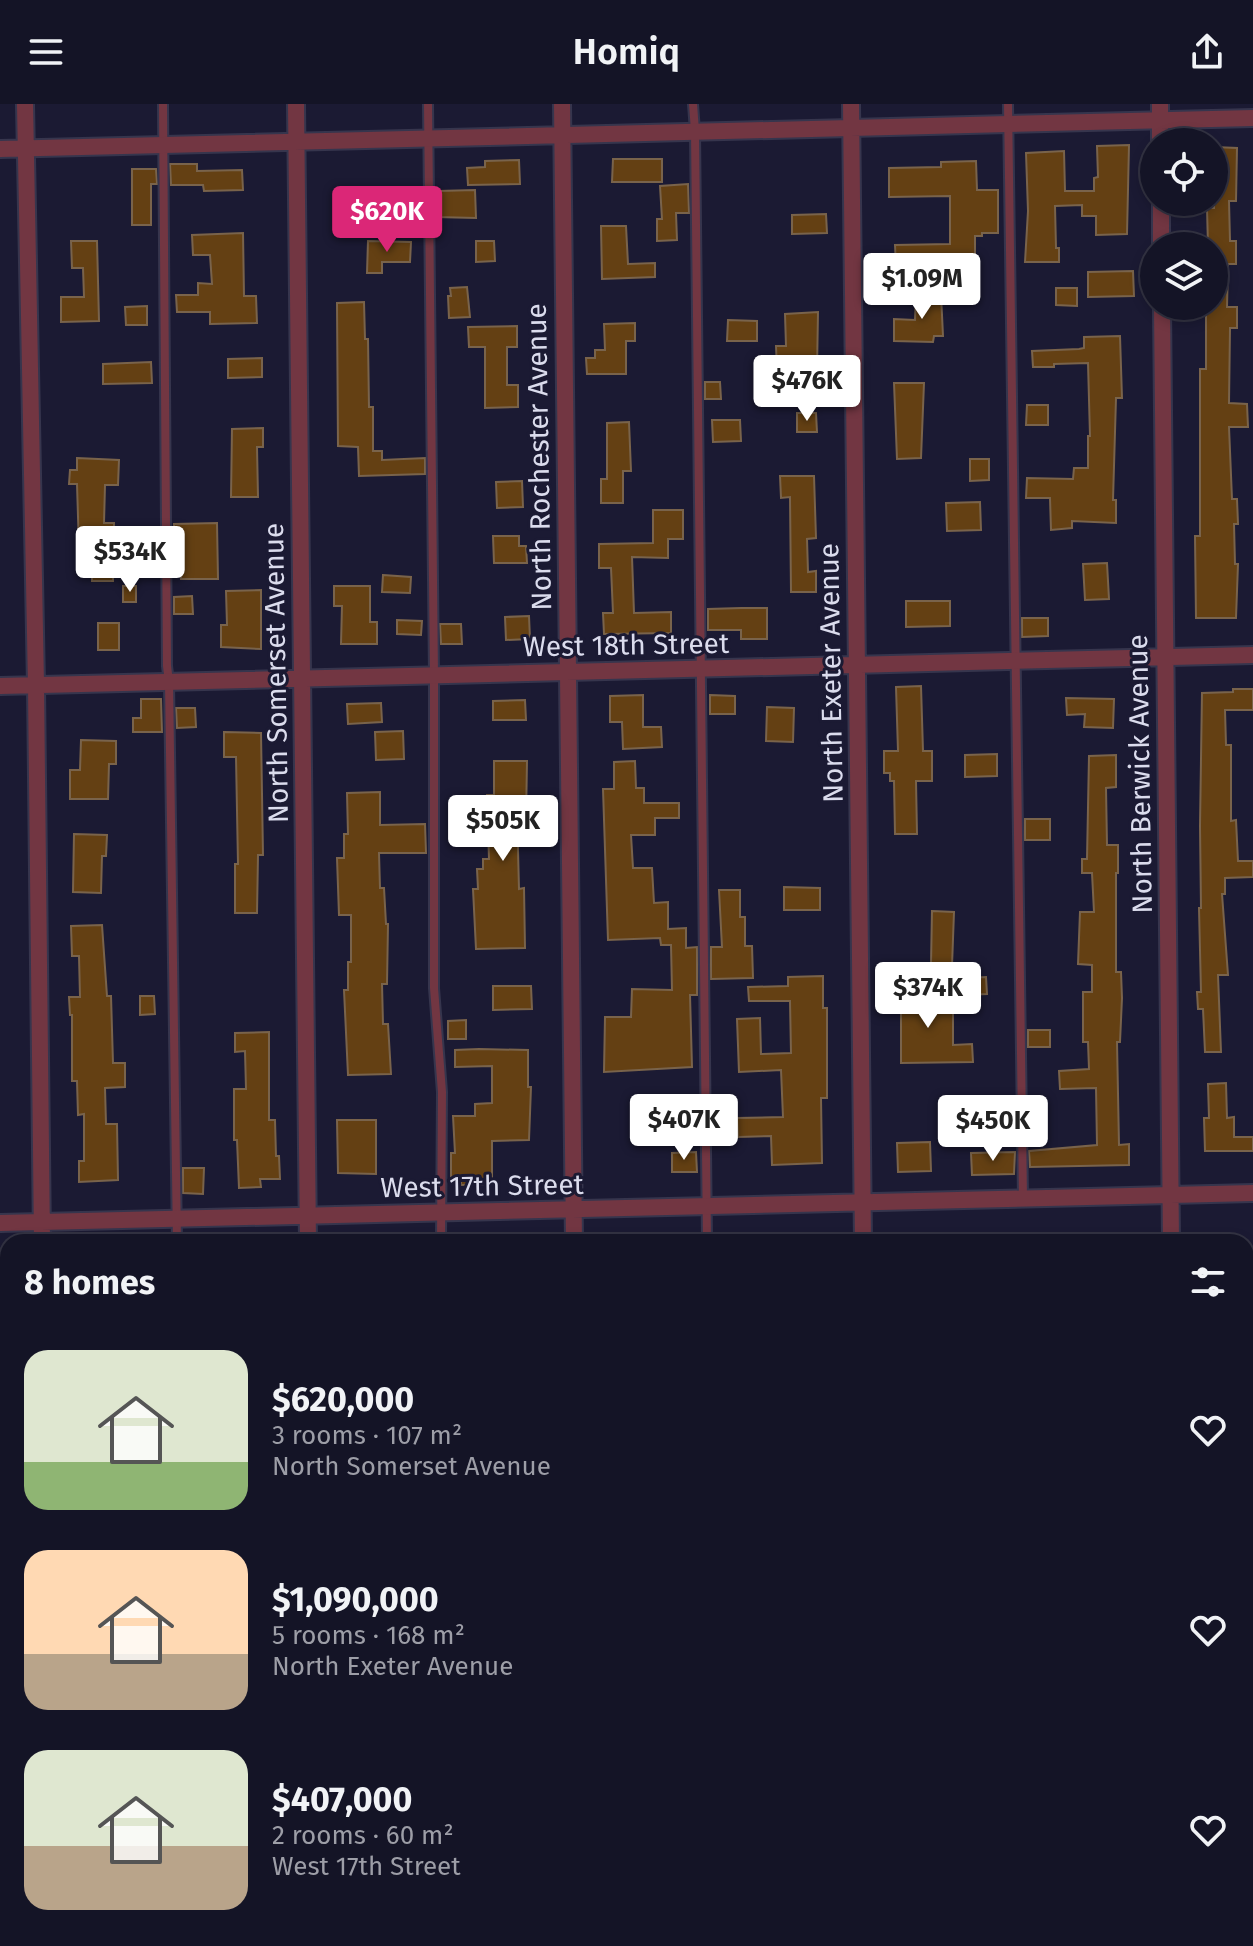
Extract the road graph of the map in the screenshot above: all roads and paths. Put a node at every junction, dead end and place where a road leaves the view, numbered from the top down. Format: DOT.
graph roads {
  1 [pos="25,104"];
  2 [pos="163,104"];
  3 [pos="296,104"];
  4 [pos="428,104"];
  5 [pos="562,104"];
  6 [pos="693,104"];
  7 [pos="851,104"];
  8 [pos="1008,104"];
  9 [pos="1160,112"];
  10 [pos="1253,118"];
  11 [pos="1009,124"];
  12 [pos="852,128"];
  13 [pos="695,131"];
  14 [pos="562,134"];
  15 [pos="429,138"];
  16 [pos="296,141"];
  17 [pos="163,145"];
  18 [pos="0,149"];
  19 [pos="26,149"];
  20 [pos="1162,320"];
  21 [pos="1253,655"];
  22 [pos="1165,658"];
  23 [pos="1014,661"];
  24 [pos="856,666"];
  25 [pos="700,669"];
  26 [pos="568,672"];
  27 [pos="434,675"];
  28 [pos="302,678"];
  29 [pos="169,682"];
  30 [pos="36,685"];
  31 [pos="0,686"];
  32 [pos="1253,1193"];
  33 [pos="1171,1195"];
  34 [pos="1023,1199"];
  35 [pos="862,1203"];
  36 [pos="706,1206"];
  37 [pos="574,1210"];
  38 [pos="440,1213"];
  39 [pos="307,1216"];
  40 [pos="177,1219"];
  41 [pos="42,1222"];
  42 [pos="0,1223"];
  43 [pos="42,1234"];
  44 [pos="177,1234"];
  45 [pos="308,1234"];
  46 [pos="441,1234"];
  47 [pos="574,1234"];
  48 [pos="707,1234"];
  49 [pos="863,1234"];
  50 [pos="1171,1234"];
  1 -- 19 [label="street"];
  2 -- 17 [label="lane"];
  3 -- 16 [label="street, North Somerset Avenue"];
  4 -- 15 [label="lane"];
  5 -- 14 [label="street, North Rochester Avenue"];
  6 -- 13 [label="lane"];
  7 -- 12 [label="street, North Exeter Avenue"];
  8 -- 11 [label="lane"];
  9 -- 10 [label="street"];
  9 -- 11 [label="street"];
  11 -- 12 [label="street"];
  11 -- 23 [label="lane"];
  12 -- 13 [label="street"];
  12 -- 24 [label="street, North Exeter Avenue"];
  13 -- 14 [label="street"];
  13 -- 25 [label="lane"];
  14 -- 15 [label="street"];
  14 -- 26 [label="street, North Rochester Avenue"];
  15 -- 16 [label="street"];
  15 -- 27 [label="lane"];
  16 -- 17 [label="street"];
  16 -- 28 [label="street, North Somerset Avenue"];
  17 -- 19 [label="street"];
  17 -- 29 [label="lane"];
  18 -- 19 [label="street"];
  19 -- 30 [label="street"];
  20 -- 22 [label="street, North Berwick Avenue"];
  21 -- 22 [label="street, West 18th Street"];
  22 -- 23 [label="street, West 18th Street"];
  22 -- 33 [label="street, North Berwick Avenue"];
  23 -- 24 [label="street, West 18th Street"];
  23 -- 34 [label="lane"];
  24 -- 25 [label="street, West 18th Street"];
  24 -- 35 [label="street, North Exeter Avenue"];
  25 -- 26 [label="street, West 18th Street"];
  25 -- 36 [label="lane"];
  26 -- 27 [label="street, West 18th Street"];
  26 -- 37 [label="street, North Rochester Avenue"];
  27 -- 28 [label="street, West 18th Street"];
  27 -- 38 [label="lane"];
  28 -- 29 [label="street, West 18th Street"];
  28 -- 39 [label="street, North Somerset Avenue"];
  29 -- 30 [label="street, West 18th Street"];
  29 -- 40 [label="lane"];
  30 -- 31 [label="street, West 18th Street"];
  30 -- 41 [label="street"];
  32 -- 33 [label="street, West 17th Street"];
  33 -- 34 [label="street, West 17th Street"];
  33 -- 50 [label="street, North Berwick Avenue"];
  34 -- 35 [label="street, West 17th Street"];
  35 -- 36 [label="street, West 17th Street"];
  35 -- 49 [label="street, North Exeter Avenue"];
  36 -- 37 [label="street, West 17th Street"];
  36 -- 48 [label="lane"];
  37 -- 38 [label="street, West 17th Street"];
  37 -- 47 [label="street, North Rochester Avenue"];
  38 -- 39 [label="street, West 17th Street"];
  38 -- 46 [label="lane"];
  39 -- 40 [label="street, West 17th Street"];
  39 -- 45 [label="street, North Somerset Avenue"];
  40 -- 41 [label="street, West 17th Street"];
  40 -- 44 [label="lane"];
  41 -- 42 [label="street, West 17th Street"];
  41 -- 43 [label="street"];
}
